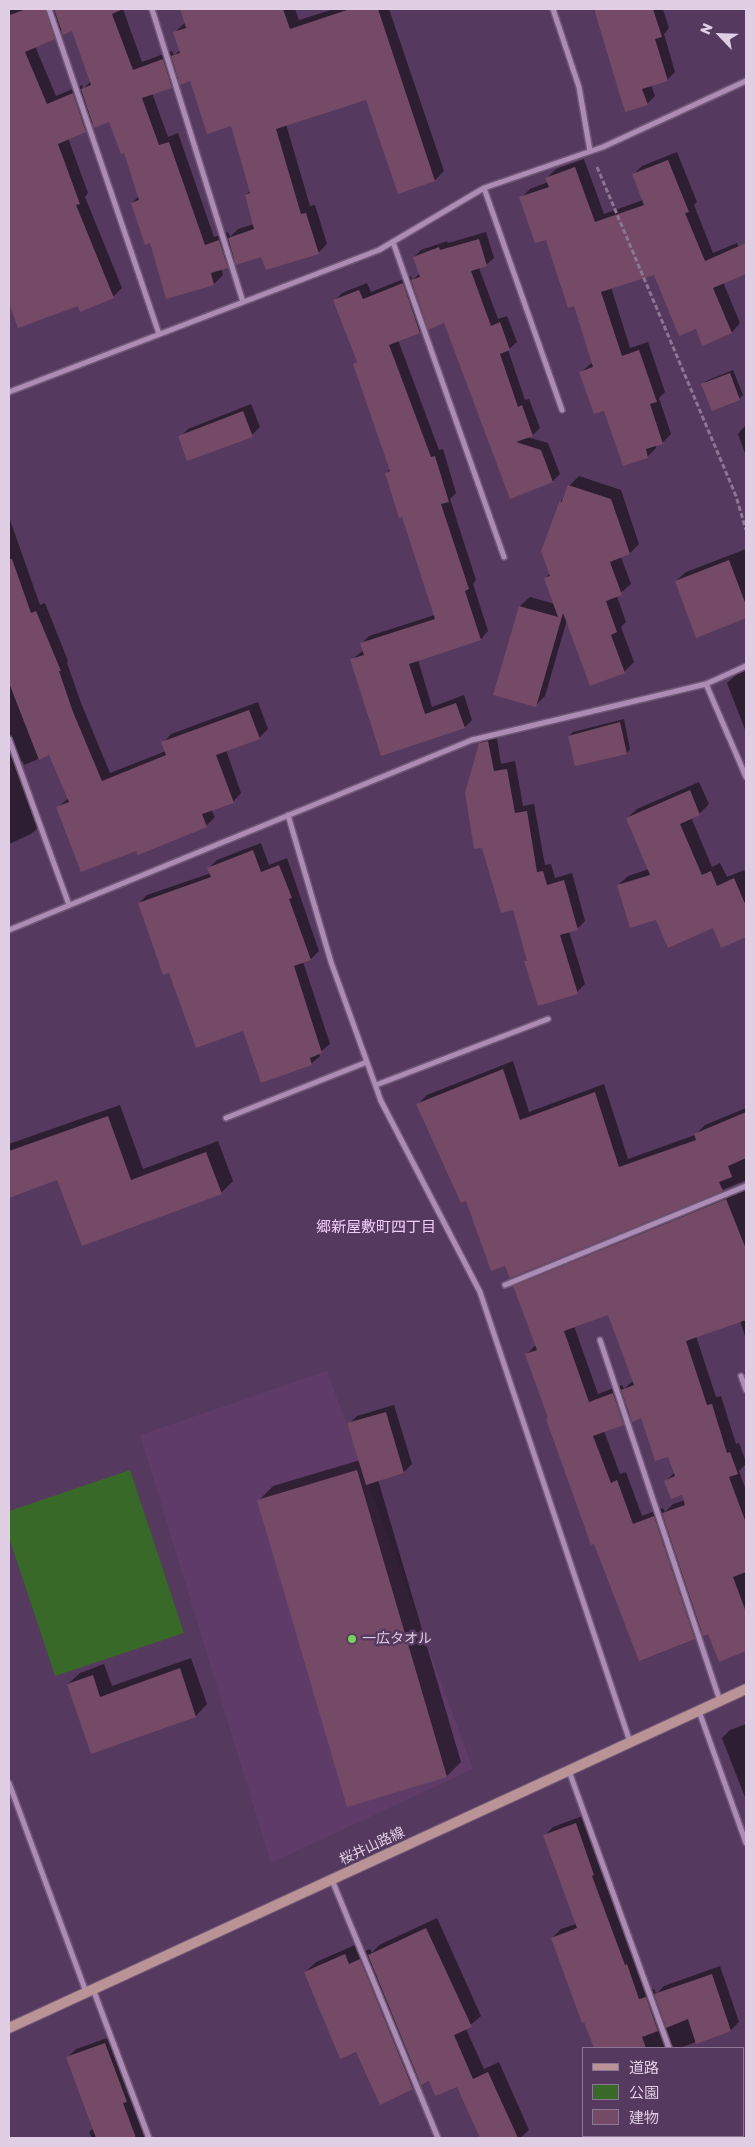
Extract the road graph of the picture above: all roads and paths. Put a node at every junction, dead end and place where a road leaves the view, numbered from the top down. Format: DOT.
graph roads {
  1 [pos="49,9"];
  2 [pos="152,9"];
  3 [pos="553,9"];
  4 [pos="746,80"];
  5 [pos="590,151"];
  6 [pos="484,188"];
  7 [pos="393,242"];
  8 [pos="243,302"];
  9 [pos="159,334"];
  10 [pos="9,392"];
  11 [pos="562,410"];
  12 [pos="746,530"];
  13 [pos="504,557"];
  14 [pos="746,666"];
  15 [pos="706,684"];
  16 [pos="9,740"];
  17 [pos="746,778"];
  18 [pos="288,816"];
  19 [pos="69,905"];
  20 [pos="9,930"];
  21 [pos="548,1019"];
  22 [pos="367,1062"];
  23 [pos="376,1085"];
  24 [pos="226,1118"];
  25 [pos="746,1186"];
  26 [pos="505,1286"];
  27 [pos="600,1340"];
  28 [pos="741,1376"];
  29 [pos="746,1390"];
  30 [pos="746,1689"];
  31 [pos="720,1701"];
  32 [pos="699,1711"];
  33 [pos="630,1743"];
  34 [pos="569,1771"];
  35 [pos="9,1782"];
  36 [pos="746,1842"];
  37 [pos="332,1880"];
  38 [pos="90,1991"];
  39 [pos="9,2028"];
  40 [pos="669,2047"];
  41 [pos="149,2138"];
  42 [pos="438,2138"];
  1 -- 9 [label="street"];
  2 -- 8 [label="street"];
  3 -- 5 [label="street"];
  4 -- 5 [label="street"];
  5 -- 6 [label="street"];
  5 -- 12 [label="path"];
  6 -- 7 [label="street"];
  6 -- 11 [label="street"];
  7 -- 8 [label="street"];
  7 -- 13 [label="street"];
  8 -- 9 [label="street"];
  9 -- 10 [label="street"];
  14 -- 15 [label="street"];
  15 -- 17 [label="street"];
  15 -- 18 [label="street"];
  16 -- 19 [label="street"];
  18 -- 19 [label="street"];
  18 -- 22 [label="street"];
  19 -- 20 [label="street"];
  21 -- 23 [label="street"];
  22 -- 23 [label="street"];
  22 -- 24 [label="street"];
  23 -- 33 [label="street"];
  25 -- 26 [label="street"];
  27 -- 31 [label="street"];
  28 -- 29 [label="street"];
  30 -- 31 [label="main road, 桜井山路線"];
  31 -- 32 [label="main road, 桜井山路線"];
  32 -- 33 [label="main road, 桜井山路線"];
  32 -- 36 [label="street"];
  33 -- 34 [label="main road, 桜井山路線"];
  34 -- 37 [label="main road, 桜井山路線"];
  34 -- 40 [label="street"];
  35 -- 38 [label="street"];
  37 -- 38 [label="main road, 桜井山路線"];
  37 -- 42 [label="street"];
  38 -- 39 [label="main road, 桜井山路線"];
  38 -- 41 [label="street"];
}
